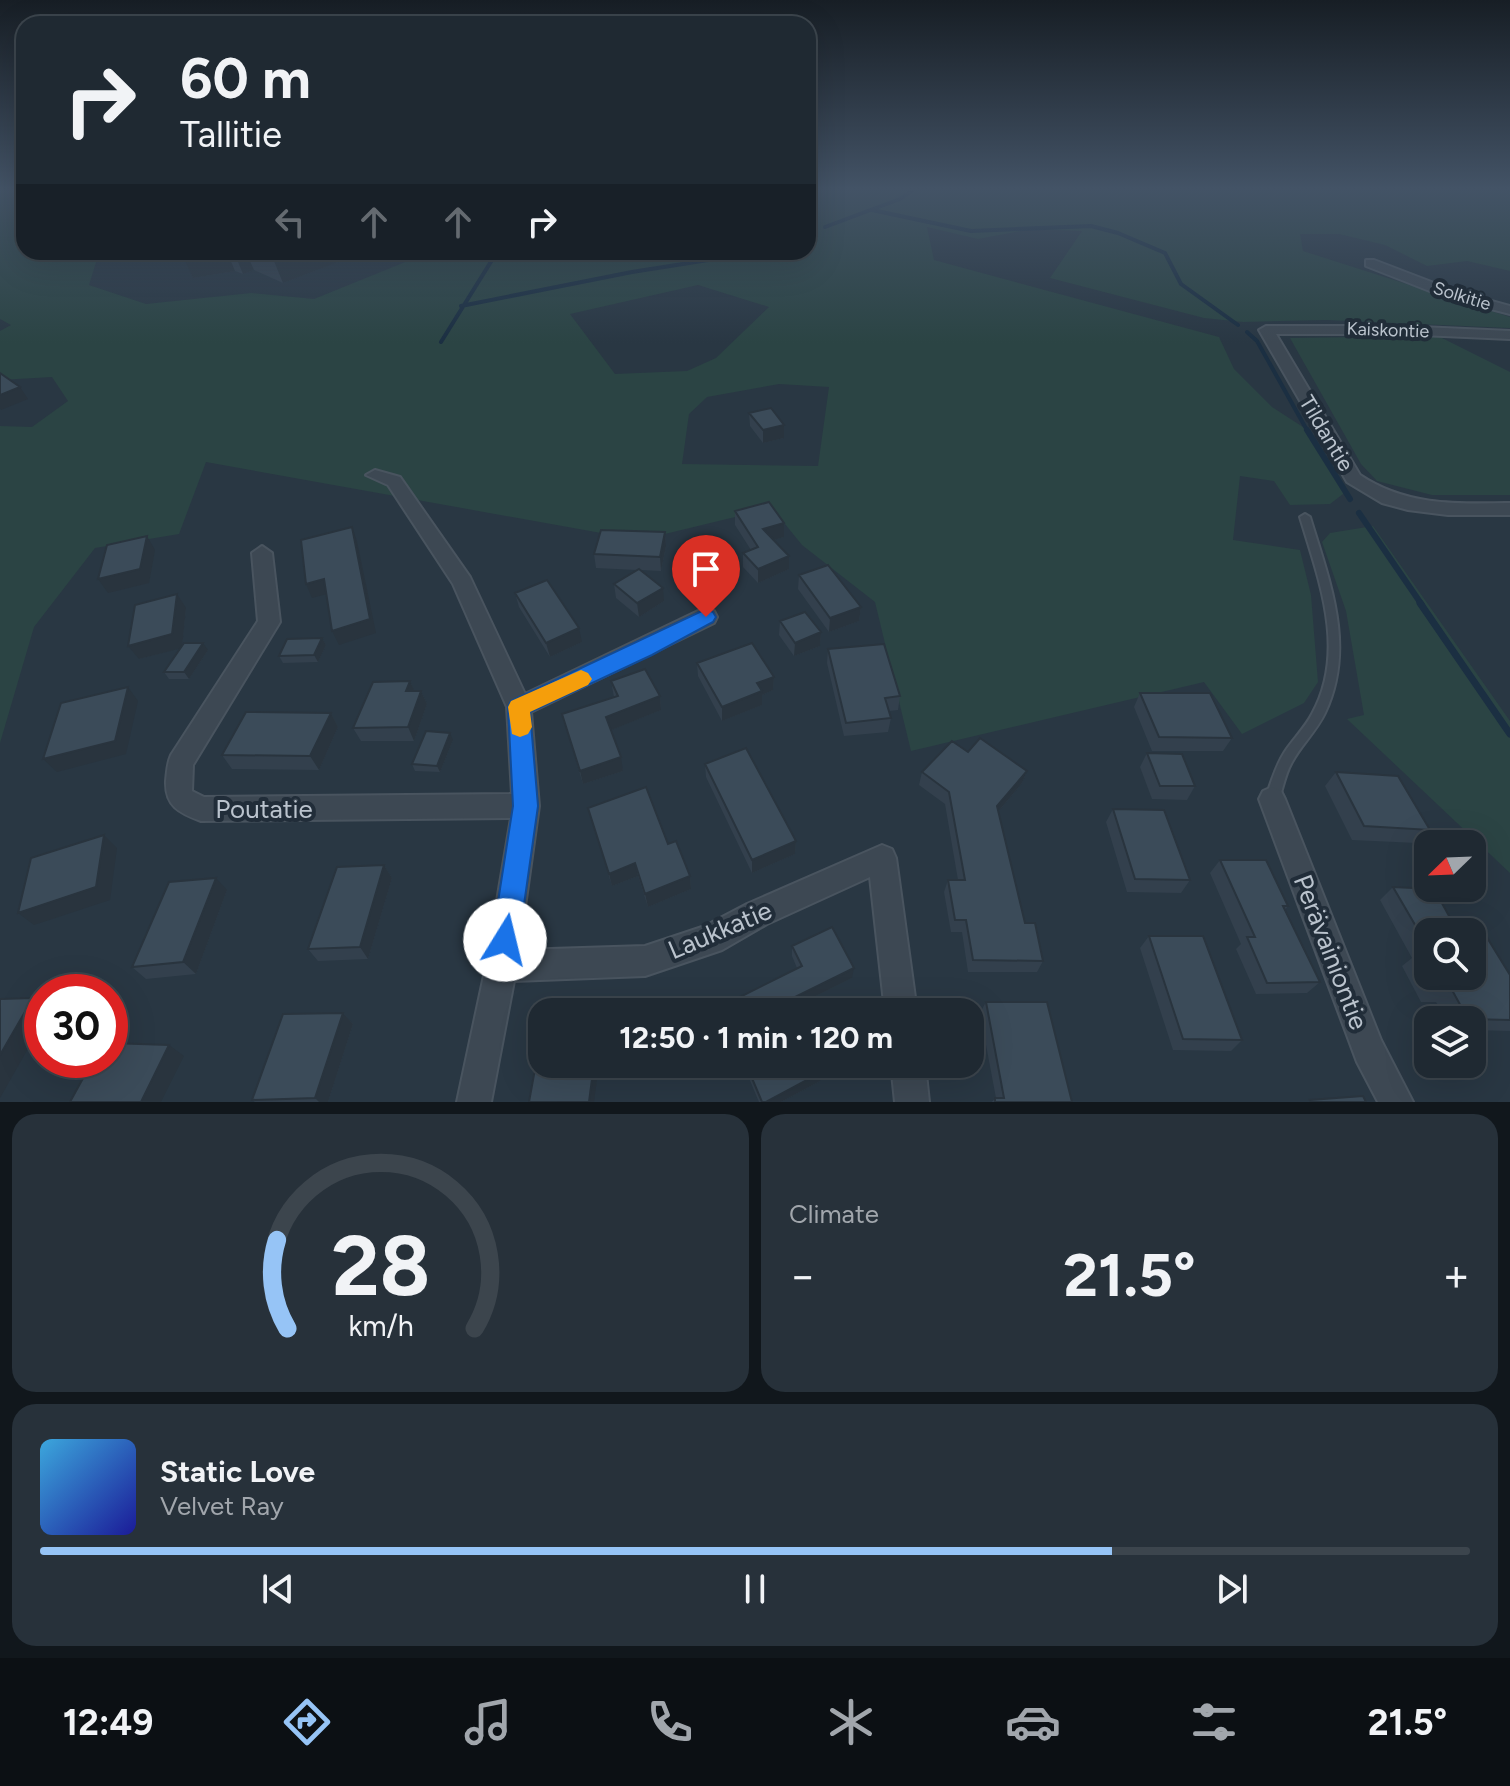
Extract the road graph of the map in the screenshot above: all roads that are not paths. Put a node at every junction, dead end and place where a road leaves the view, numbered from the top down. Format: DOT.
graph roads {
  1 [pos="1370,263"];
  2 [pos="1510,310"];
  3 [pos="1266,330"];
  4 [pos="1510,335"];
  5 [pos="375,475"];
  6 [pos="1510,509"];
  7 [pos="1305,517"];
  8 [pos="262,553"];
  9 [pos="706,617"];
  10 [pos="519,707"];
  11 [pos="1272,799"];
  12 [pos="526,806"];
  13 [pos="501,966"];
  14 [pos="899,998"];
  15 [pos="909,1078"];
  16 [pos="474,1102"];
  17 [pos="912,1102"];
  18 [pos="1396,1102"];
  1 -- 2 [label="street, Solkitie"];
  3 -- 4 [label="street, Kaiskontie"];
  3 -- 6 [label="street, Tildantie"];
  5 -- 10 [label="street"];
  7 -- 11 [label="lane"];
  8 -- 12 [label="street, Poutatie"];
  9 -- 10 [label="street"];
  10 -- 12 [label="street"];
  11 -- 18 [label="street, Perävainiontie"];
  12 -- 13 [label="street"];
  13 -- 14 [label="street, Laukkatie"];
  13 -- 16 [label="street"];
  15 -- 17 [label="street"];
}
